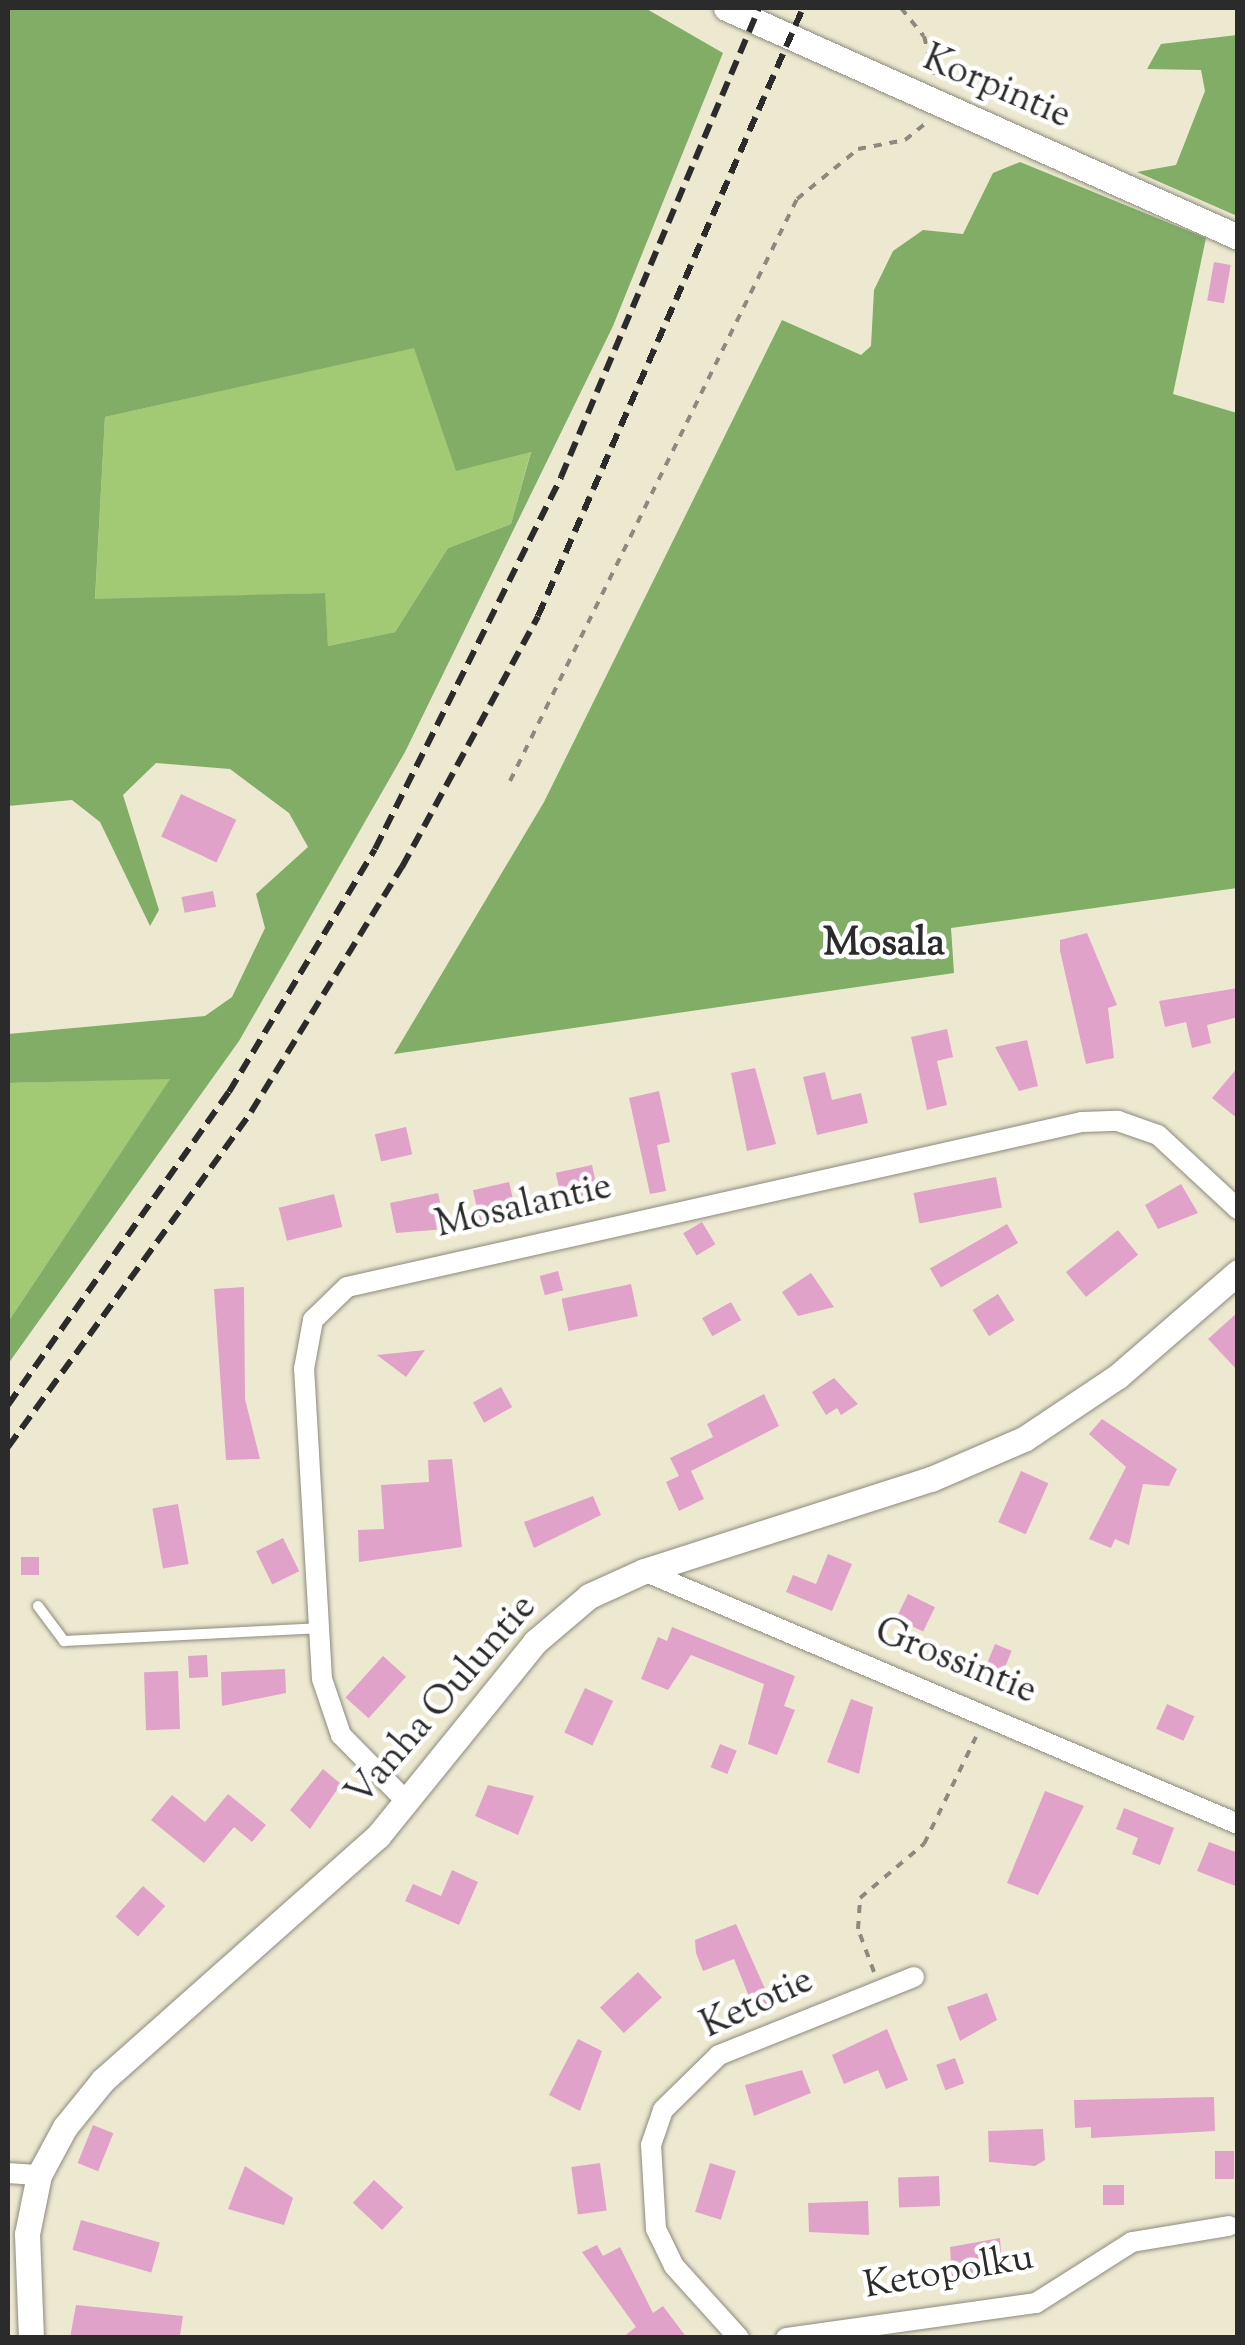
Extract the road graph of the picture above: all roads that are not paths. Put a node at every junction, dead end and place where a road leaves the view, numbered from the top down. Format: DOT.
graph roads {
  1 [pos="726,8"];
  2 [pos="1238,236"];
  3 [pos="1238,1208"];
  4 [pos="1238,1272"];
  5 [pos="644,1572"];
  6 [pos="38,1606"];
  7 [pos="324,1628"];
  8 [pos="406,1801"];
  9 [pos="1238,1824"];
  10 [pos="914,1977"];
  11 [pos="8,2173"];
  12 [pos="39,2176"];
  13 [pos="1229,2226"];
  14 [pos="32,2338"];
  15 [pos="739,2338"];
  16 [pos="786,2338"];
  1 -- 2 [label="street, Korpintie"];
  3 -- 7 [label="street, Mosalantie"];
  4 -- 5 [label="street, Vanha Ouluntie"];
  5 -- 8 [label="street, Vanha Ouluntie"];
  5 -- 9 [label="street, Grossintie"];
  6 -- 7 [label="lane"];
  7 -- 8 [label="street, Mosalantie"];
  8 -- 12 [label="street, Vanha Ouluntie"];
  10 -- 15 [label="street, Ketotie"];
  11 -- 12 [label="street"];
  12 -- 14 [label="street, Vanha Ouluntie"];
  13 -- 16 [label="street, Ketopolku"];
}
